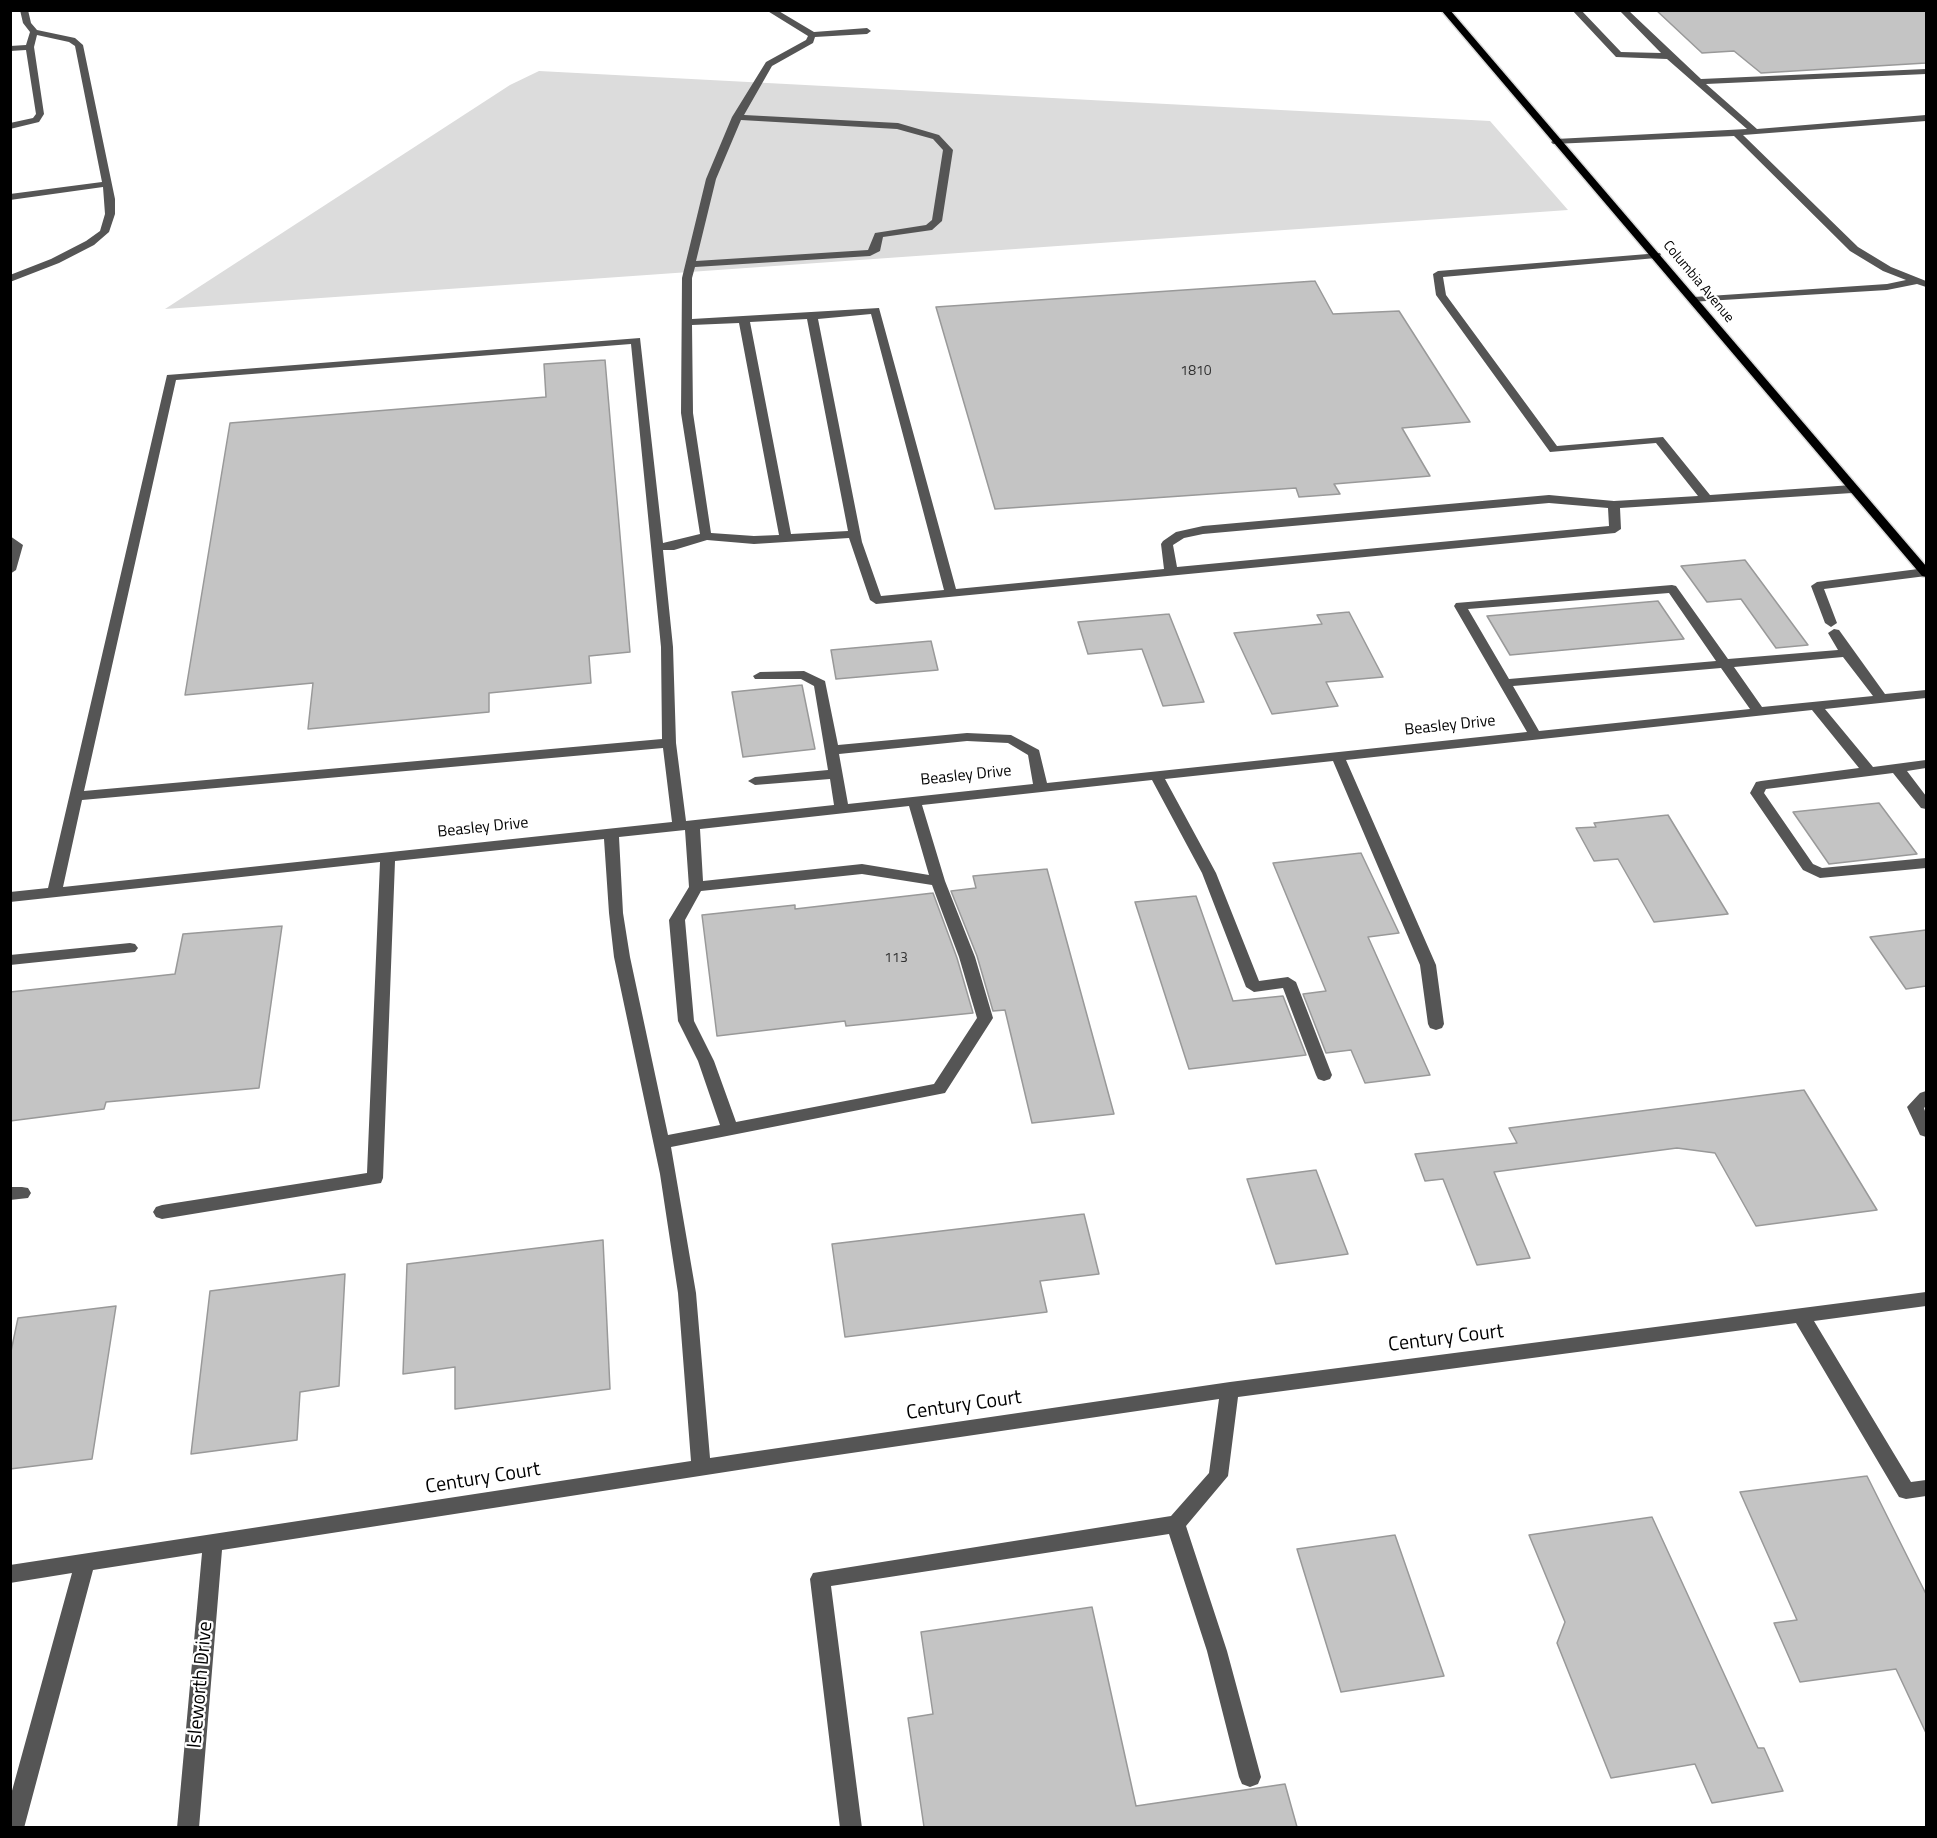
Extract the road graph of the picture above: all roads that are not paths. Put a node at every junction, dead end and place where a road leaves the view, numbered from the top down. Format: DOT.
graph roads {
  1 [pos="24,10"];
  2 [pos="770,10"];
  3 [pos="1445,10"];
  4 [pos="1576,10"];
  5 [pos="1623,10"];
  6 [pos="867,31"];
  7 [pos="34,32"];
  8 [pos="812,35"];
  9 [pos="30,47"];
  10 [pos="10,49"];
  11 [pos="1670,56"];
  12 [pos="1926,71"];
  13 [pos="1699,82"];
  14 [pos="738,117"];
  15 [pos="1926,118"];
  16 [pos="10,126"];
  17 [pos="1755,132"];
  18 [pos="1736,133"];
  19 [pos="1556,142"];
  20 [pos="106,184"];
  21 [pos="10,197"];
  22 [pos="1656,255"];
  23 [pos="690,264"];
  24 [pos="10,279"];
  25 [pos="1922,283"];
  26 [pos="1694,300"];
  27 [pos="812,316"];
  28 [pos="744,319"];
  29 [pos="687,322"];
  30 [pos="1852,489"];
  31 [pos="1707,499"];
  32 [pos="1614,505"];
  33 [pos="855,534"];
  34 [pos="706,536"];
  35 [pos="786,538"];
  36 [pos="10,540"];
  37 [pos="656,548"];
  38 [pos="10,570"];
  39 [pos="1171,572"];
  40 [pos="1926,573"];
  41 [pos="951,594"];
  42 [pos="1847,653"];
  43 [pos="1726,665"];
  44 [pos="760,676"];
  45 [pos="1505,683"];
  46 [pos="1926,694"];
  47 [pos="1882,699"];
  48 [pos="1816,706"];
  49 [pos="1760,712"];
  50 [pos="1535,735"];
  51 [pos="669,743"];
  52 [pos="832,750"];
  53 [pos="1338,756"];
  54 [pos="1926,764"];
  55 [pos="1897,768"];
  56 [pos="1869,771"];
  57 [pos="836,774"];
  58 [pos="1156,775"];
  59 [pos="755,782"];
  60 [pos="1041,787"];
  61 [pos="76,796"];
  62 [pos="914,800"];
  63 [pos="1926,805"];
  64 [pos="842,808"];
  65 [pos="686,824"];
  66 [pos="611,832"];
  67 [pos="388,856"];
  68 [pos="1926,863"];
  69 [pos="938,881"];
  70 [pos="696,887"];
  71 [pos="54,893"];
  72 [pos="10,897"];
  73 [pos="130,948"];
  74 [pos="10,960"];
  75 [pos="1436,1024"];
  76 [pos="1324,1075"];
  77 [pos="1926,1097"];
  78 [pos="730,1130"];
  79 [pos="1926,1131"];
  80 [pos="661,1143"];
  81 [pos="162,1212"];
  82 [pos="1926,1299"];
  83 [pos="1801,1316"];
  84 [pos="1230,1390"];
  85 [pos="701,1468"];
  86 [pos="1926,1488"];
  87 [pos="1176,1524"];
  88 [pos="213,1543"];
  89 [pos="85,1563"];
  90 [pos="10,1574"];
  91 [pos="1250,1777"];
  92 [pos="12,1827"];
  93 [pos="188,1827"];
  94 [pos="851,1827"];
  1 -- 7 [label="street"];
  2 -- 8 [label="street"];
  3 -- 19 [label="main road, Columbia Avenue"];
  4 -- 11 [label="street"];
  5 -- 11 [label="street"];
  6 -- 8 [label="street"];
  7 -- 9 [label="street"];
  7 -- 20 [label="street"];
  8 -- 14 [label="street"];
  9 -- 10 [label="street"];
  9 -- 16 [label="street"];
  11 -- 13 [label="street"];
  12 -- 13 [label="street"];
  13 -- 17 [label="street"];
  14 -- 23 [label="street"];
  14 -- 23 [label="street"];
  15 -- 17 [label="street"];
  17 -- 18 [label="street"];
  18 -- 19 [label="street"];
  18 -- 25 [label="street"];
  19 -- 22 [label="main road, Columbia Avenue"];
  20 -- 21 [label="street"];
  20 -- 24 [label="street"];
  22 -- 26 [label="main road, Columbia Avenue"];
  22 -- 31 [label="street"];
  23 -- 29 [label="street"];
  25 -- 26 [label="street"];
  26 -- 30 [label="main road, Columbia Avenue"];
  27 -- 28 [label="street"];
  27 -- 33 [label="street"];
  27 -- 41 [label="street"];
  28 -- 29 [label="street"];
  28 -- 35 [label="street"];
  29 -- 34 [label="street"];
  30 -- 31 [label="street"];
  30 -- 40 [label="main road, Columbia Avenue"];
  31 -- 32 [label="street"];
  32 -- 39 [label="street"];
  32 -- 39 [label="street"];
  33 -- 35 [label="street"];
  33 -- 41 [label="street"];
  34 -- 35 [label="street"];
  34 -- 37 [label="street"];
  36 -- 38 [label="street"];
  37 -- 51 [label="street"];
  37 -- 61 [label="street"];
  39 -- 41 [label="street"];
  40 -- 42 [label="street"];
  42 -- 43 [label="street"];
  42 -- 47 [label="street"];
  43 -- 45 [label="street"];
  43 -- 45 [label="street"];
  43 -- 49 [label="street"];
  44 -- 52 [label="street"];
  45 -- 50 [label="street"];
  46 -- 47 [label="street, Beasley Drive"];
  47 -- 48 [label="street, Beasley Drive"];
  48 -- 49 [label="street, Beasley Drive"];
  48 -- 56 [label="street"];
  49 -- 50 [label="street, Beasley Drive"];
  50 -- 53 [label="street, Beasley Drive"];
  51 -- 61 [label="street"];
  51 -- 65 [label="street"];
  52 -- 57 [label="street"];
  52 -- 60 [label="street"];
  53 -- 58 [label="street, Beasley Drive"];
  53 -- 75 [label="street"];
  54 -- 55 [label="street"];
  55 -- 56 [label="street"];
  55 -- 63 [label="street"];
  56 -- 68 [label="street"];
  57 -- 59 [label="street"];
  57 -- 64 [label="street"];
  58 -- 60 [label="street, Beasley Drive"];
  58 -- 76 [label="street"];
  60 -- 62 [label="street, Beasley Drive"];
  61 -- 71 [label="street"];
  62 -- 64 [label="street, Beasley Drive"];
  62 -- 69 [label="street"];
  64 -- 65 [label="street, Beasley Drive"];
  65 -- 66 [label="street, Beasley Drive"];
  65 -- 70 [label="street"];
  66 -- 67 [label="street, Beasley Drive"];
  66 -- 80 [label="street"];
  67 -- 71 [label="street, Beasley Drive"];
  67 -- 81 [label="street"];
  69 -- 70 [label="street"];
  69 -- 78 [label="street"];
  70 -- 78 [label="street"];
  71 -- 72 [label="street, Beasley Drive"];
  73 -- 74 [label="street"];
  77 -- 79 [label="street"];
  78 -- 80 [label="street"];
  80 -- 85 [label="street"];
  82 -- 83 [label="street, Century Court"];
  83 -- 84 [label="street, Century Court"];
  83 -- 86 [label="street"];
  84 -- 85 [label="street, Century Court"];
  84 -- 87 [label="street"];
  85 -- 88 [label="street, Century Court"];
  87 -- 91 [label="street"];
  87 -- 94 [label="street"];
  88 -- 89 [label="street, Century Court"];
  88 -- 93 [label="street, Isleworth Drive"];
  89 -- 90 [label="street, Century Court"];
  89 -- 92 [label="street"];
}
